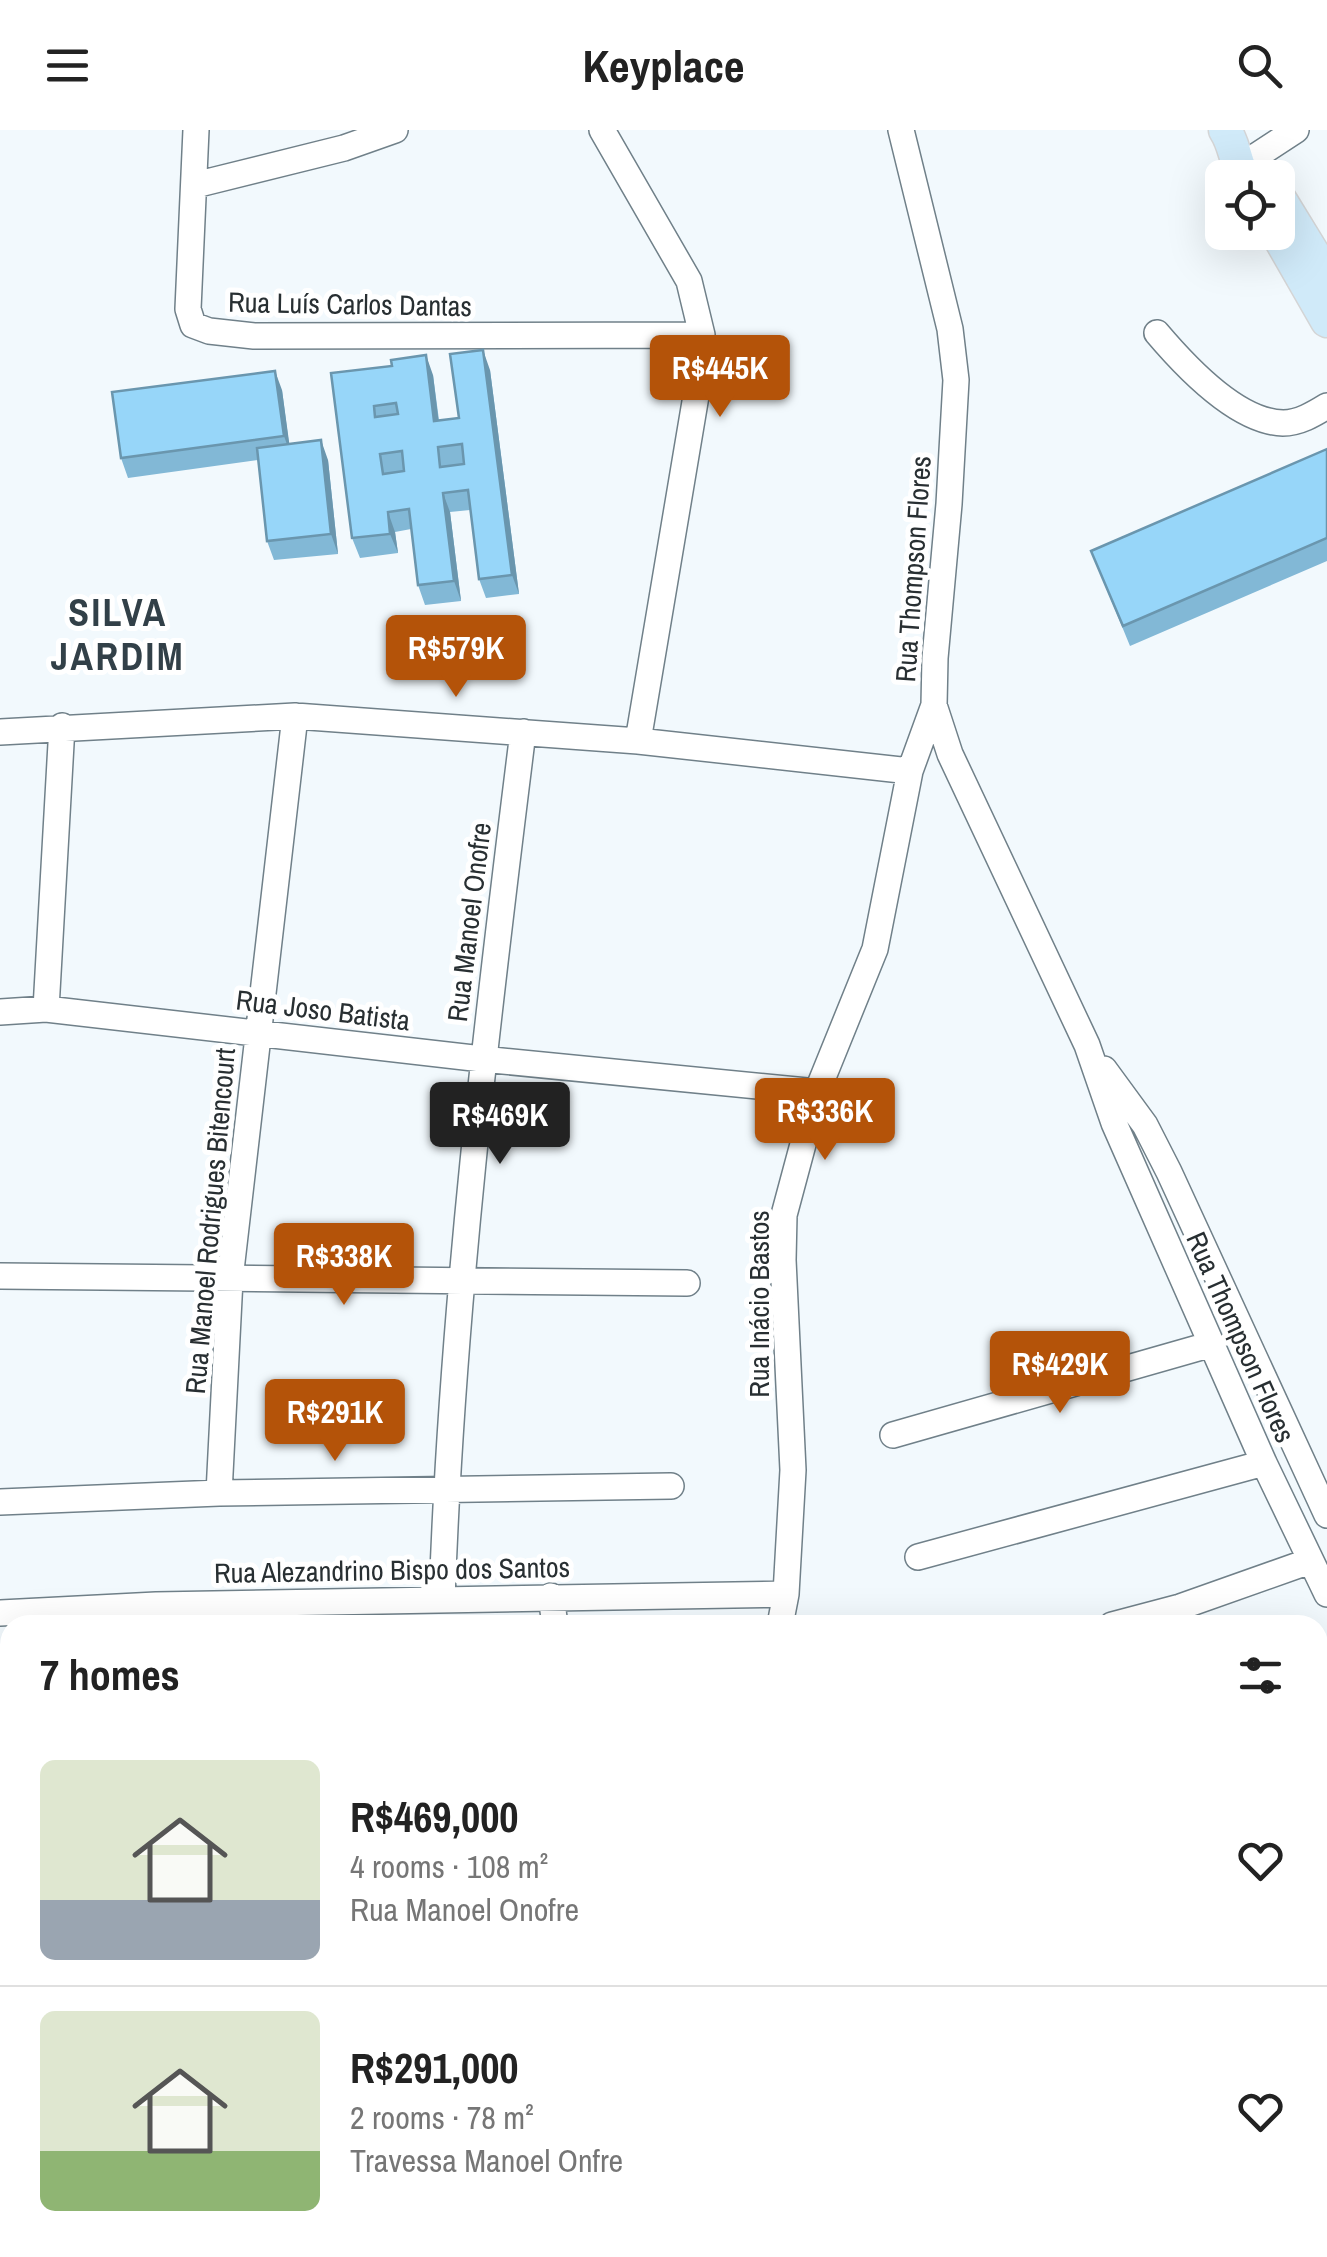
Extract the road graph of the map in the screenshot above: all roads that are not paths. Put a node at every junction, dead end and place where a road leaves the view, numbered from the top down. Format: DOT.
graph roads {
  1 [pos="196,130"];
  2 [pos="396,130"];
  3 [pos="602,130"];
  4 [pos="901,130"];
  5 [pos="1296,130"];
  6 [pos="1243,159"];
  7 [pos="195,185"];
  8 [pos="1295,224"];
  9 [pos="1286,250"];
  10 [pos="1327,276"];
  11 [pos="1327,321"];
  12 [pos="1157,334"];
  13 [pos="702,335"];
  14 [pos="1327,406"];
  15 [pos="934,705"];
  16 [pos="294,716"];
  17 [pos="62,726"];
  18 [pos="0,732"];
  19 [pos="523,732"];
  20 [pos="638,741"];
  21 [pos="910,772"];
  22 [pos="46,1009"];
  23 [pos="0,1012"];
  24 [pos="258,1032"];
  25 [pos="1087,1045"];
  26 [pos="482,1059"];
  27 [pos="817,1092"];
  28 [pos="0,1276"];
  29 [pos="230,1279"];
  30 [pos="462,1282"];
  31 [pos="687,1283"];
  32 [pos="1236,1318"];
  33 [pos="1208,1337"];
  34 [pos="894,1435"];
  35 [pos="1264,1463"];
  36 [pos="671,1486"];
  37 [pos="446,1490"];
  38 [pos="219,1493"];
  39 [pos="1324,1500"];
  40 [pos="0,1502"];
  41 [pos="1282,1503"];
  42 [pos="918,1557"];
  43 [pos="1310,1561"];
  44 [pos="786,1594"];
  45 [pos="1327,1594"];
  46 [pos="550,1596"];
  47 [pos="442,1599"];
  48 [pos="396,1612"];
  49 [pos="0,1613"];
  50 [pos="158,1615"];
  51 [pos="553,1615"];
  52 [pos="782,1615"];
  53 [pos="1150,1615"];
  1 -- 7 [label="street, Rua Luís Carlos Dantas"];
  2 -- 7 [label="street"];
  3 -- 13 [label="street"];
  4 -- 15 [label="street, Rua Thompson Flores"];
  5 -- 6 [label="street"];
  7 -- 13 [label="street, Rua Luís Carlos Dantas"];
  8 -- 10 [label="main road"];
  9 -- 11 [label="main road"];
  12 -- 14 [label="street"];
  13 -- 20 [label="street"];
  15 -- 21 [label="street, Rua Inácio Bastos"];
  15 -- 25 [label="street, Rua Thompson Flores"];
  16 -- 17 [label="street"];
  16 -- 19 [label="street"];
  16 -- 24 [label="street, Rua Manoel Rodrigues Bitencourt"];
  17 -- 18 [label="street"];
  17 -- 22 [label="street"];
  19 -- 20 [label="street"];
  19 -- 26 [label="street, Rua Manoel Onofre"];
  20 -- 21 [label="street"];
  21 -- 27 [label="street, Rua Inácio Bastos"];
  22 -- 23 [label="street, Rua Joso Batista"];
  22 -- 24 [label="street, Rua Joso Batista"];
  24 -- 26 [label="street, Rua Joso Batista"];
  24 -- 29 [label="street, Rua Manoel Rodrigues Bitencourt"];
  25 -- 32 [label="street, Rua Thompson Flores"];
  25 -- 33 [label="street, Rua Thompson Flores"];
  26 -- 27 [label="street, Rua Joso Batista"];
  26 -- 30 [label="street, Rua Manoel Onofre"];
  27 -- 44 [label="street, Rua Inácio Bastos"];
  28 -- 29 [label="street"];
  29 -- 30 [label="street"];
  29 -- 38 [label="street, Rua Manoel Rodrigues Bitencourt"];
  30 -- 31 [label="street"];
  30 -- 37 [label="street, Rua Manoel Onofre"];
  32 -- 33 [label="street"];
  32 -- 39 [label="street, Rua Thompson Flores"];
  33 -- 34 [label="street"];
  33 -- 35 [label="street, Rua Thompson Flores"];
  35 -- 41 [label="street, Rua Thompson Flores"];
  35 -- 42 [label="street"];
  36 -- 37 [label="street"];
  37 -- 38 [label="street"];
  37 -- 47 [label="street, Rua Manoel Onofre"];
  38 -- 40 [label="street"];
  39 -- 41 [label="street"];
  41 -- 43 [label="street, Rua Thompson Flores"];
  43 -- 45 [label="street, Rua Thompson Flores"];
  43 -- 53 [label="street"];
  44 -- 46 [label="street, Rua Alezandrino Bispo dos Santos"];
  44 -- 52 [label="street, Rua Inácio Bastos"];
  46 -- 47 [label="street, Rua Alezandrino Bispo dos Santos"];
  46 -- 51 [label="street"];
  47 -- 48 [label="street, Rua Alezandrino Bispo dos Santos"];
  48 -- 50 [label="street, Rua Alezandrino Bispo dos Santos"];
  49 -- 50 [label="street, Rua Alezandrino Bispo dos Santos"];
}
